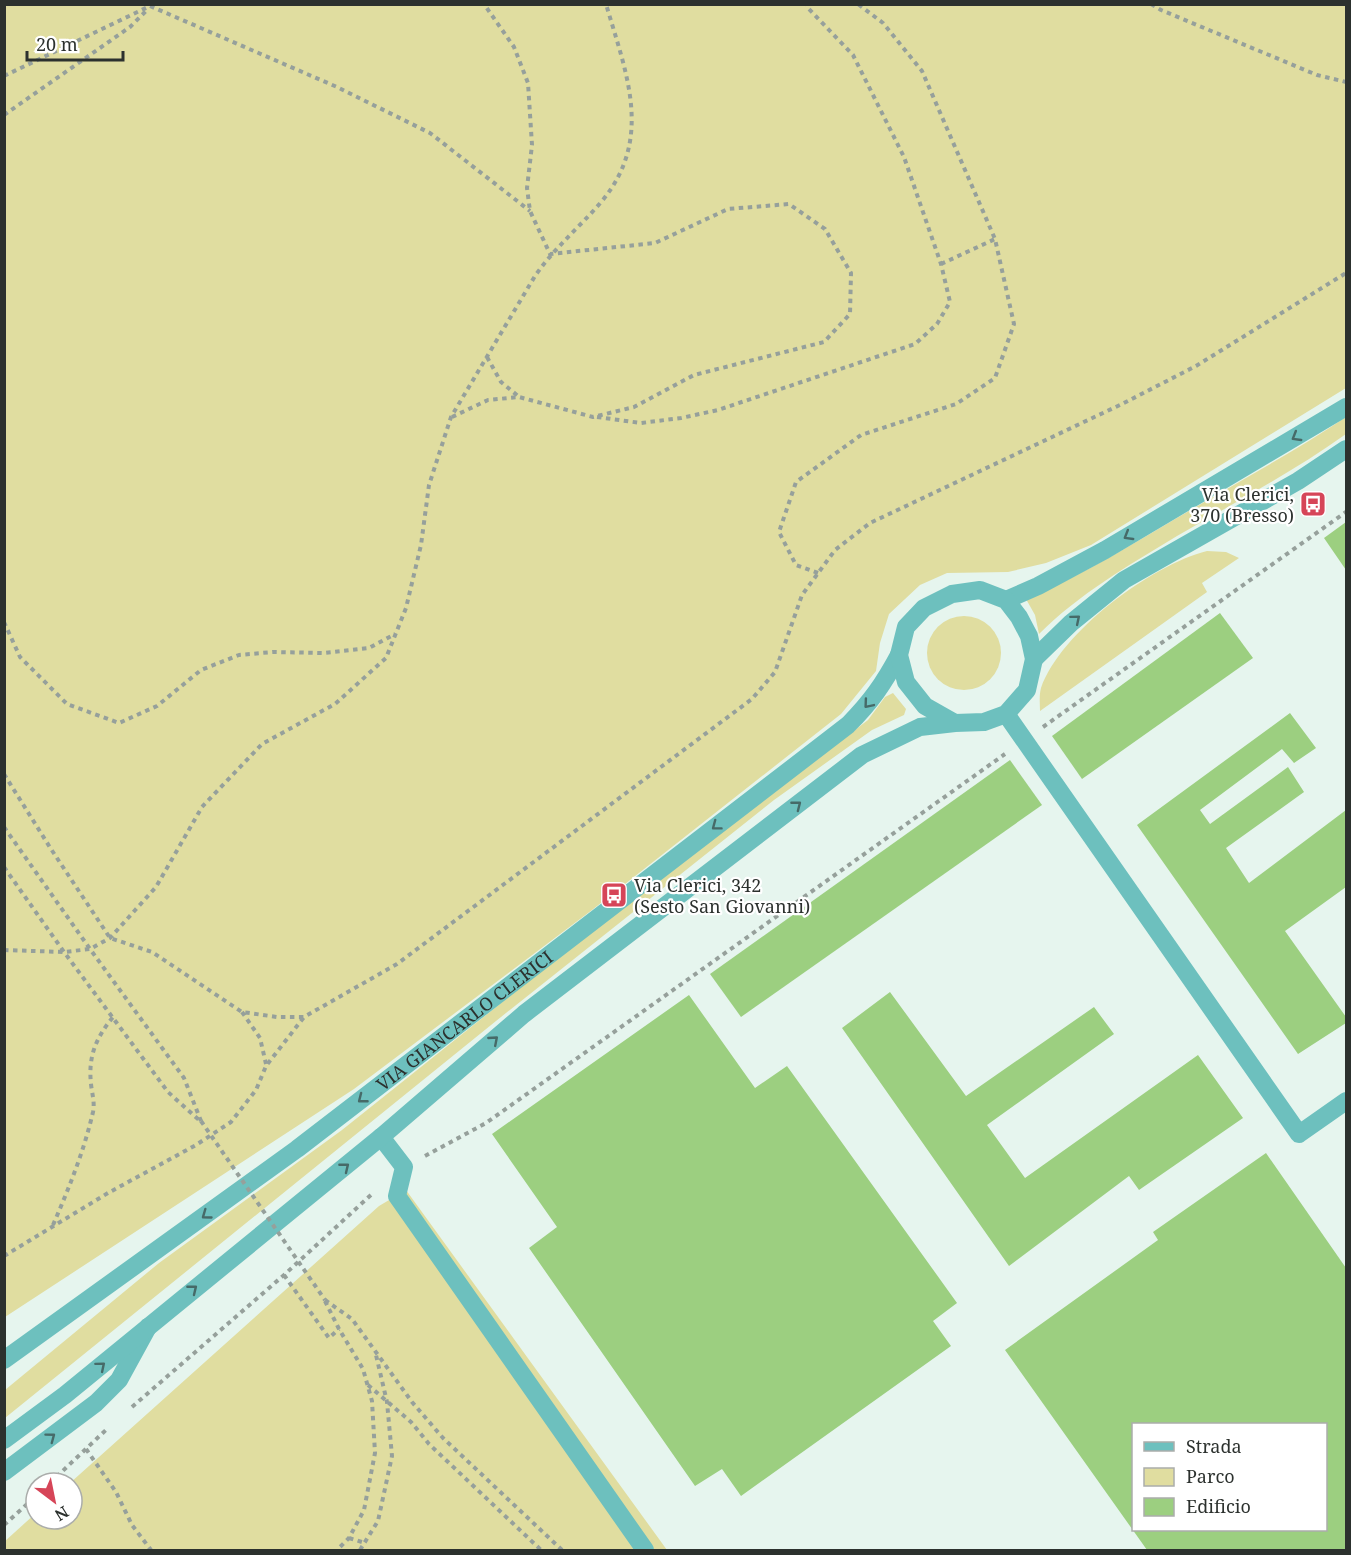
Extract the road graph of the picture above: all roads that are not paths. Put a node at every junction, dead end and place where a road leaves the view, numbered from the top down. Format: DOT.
graph roads {
  1 [pos="1347,407"];
  2 [pos="1347,449"];
  3 [pos="1006,600"];
  4 [pos="899,655"];
  5 [pos="1034,659"];
  6 [pos="1006,714"];
  7 [pos="955,723"];
  8 [pos="1347,1101"];
  9 [pos="381,1137"];
  10 [pos="148,1326"];
  11 [pos="4,1360"];
  12 [pos="4,1440"];
  13 [pos="4,1473"];
  14 [pos="645,1551"];
  1 -- 3 [label="street, one-way"];
  5 -- 2 [label="street, one-way"];
  3 -- 4 [label="street"];
  3 -- 5 [label="street"];
  4 -- 7 [label="street"];
  4 -- 11 [label="street, VIA GIANCARLO CLERICI, one-way"];
  5 -- 6 [label="street"];
  6 -- 7 [label="street"];
  6 -- 8 [label="street"];
  9 -- 7 [label="street, VIA GIANCARLO CLERICI, one-way"];
  10 -- 9 [label="street, VIA GIANCARLO CLERICI, one-way"];
  9 -- 14 [label="street"];
  12 -- 10 [label="street, VIA GIANCARLO CLERICI, one-way"];
  13 -- 10 [label="street, VIA GIANCARLO CLERICI, one-way"];
}
